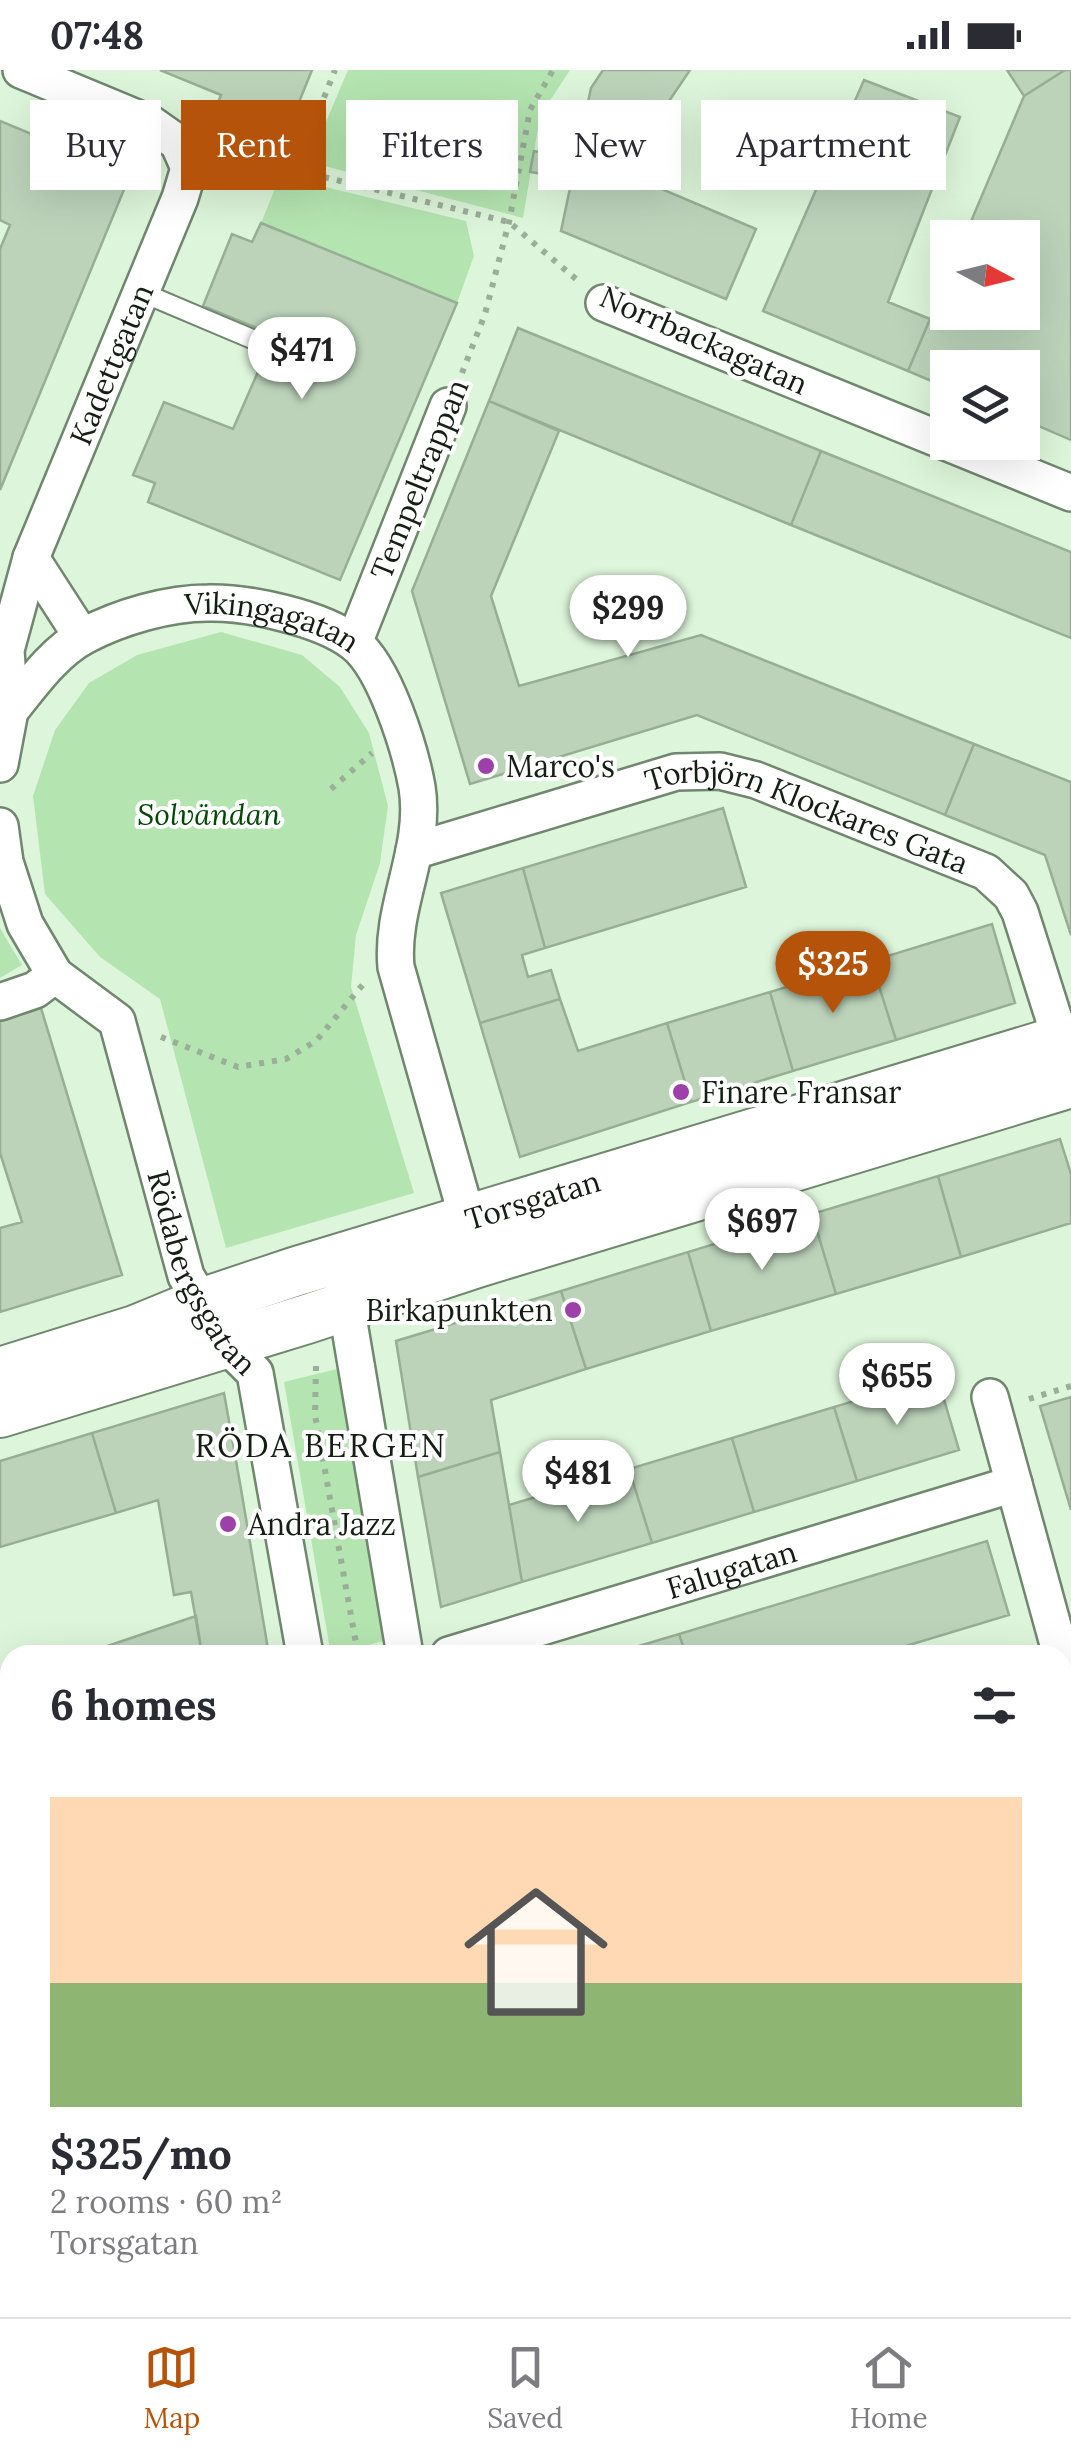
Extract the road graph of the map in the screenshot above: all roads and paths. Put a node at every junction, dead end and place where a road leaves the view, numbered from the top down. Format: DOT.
graph roads {
  1 [pos="20,70"];
  2 [pos="336,70"];
  3 [pos="553,70"];
  4 [pos="324,100"];
  5 [pos="181,149"];
  6 [pos="326,178"];
  7 [pos="181,189"];
  8 [pos="509,222"];
  9 [pos="141,292"];
  10 [pos="604,303"];
  11 [pos="264,344"];
  12 [pos="448,406"];
  13 [pos="1071,494"];
  14 [pos="31,558"];
  15 [pos="82,637"];
  16 [pos="354,643"];
  17 [pos="5,711"];
  18 [pos="400,729"];
  19 [pos="0,764"];
  20 [pos="330,789"];
  21 [pos="0,826"];
  22 [pos="414,851"];
  23 [pos="394,946"];
  24 [pos="55,975"];
  25 [pos="0,1002"];
  26 [pos="117,1021"];
  27 [pos="1069,1058"];
  28 [pos="474,1240"];
  29 [pos="342,1282"];
  30 [pos="200,1303"];
  31 [pos="226,1344"];
  32 [pos="316,1355"];
  33 [pos="0,1372"];
  34 [pos="1071,1386"];
  35 [pos="990,1397"];
  36 [pos="1029,1399"];
  37 [pos="0,1413"];
  38 [pos="1014,1484"];
  39 [pos="303,1645"];
  40 [pos="356,1645"];
  41 [pos="404,1645"];
  42 [pos="482,1645"];
  43 [pos="1058,1645"];
  1 -- 5 [label="street"];
  2 -- 4 [label="path"];
  3 -- 8 [label="path, Tempeltrappan"];
  6 -- 8 [label="path, Norrbackagatan"];
  7 -- 9 [label="street, Kadettgatan"];
  8 -- 10 [label="path, Norrbackagatan"];
  8 -- 12 [label="path, Tempeltrappan"];
  9 -- 11 [label="lane"];
  9 -- 14 [label="street, Kadettgatan"];
  10 -- 13 [label="street, Norrbackagatan"];
  12 -- 16 [label="street, Tempeltrappan"];
  14 -- 15 [label="street"];
  14 -- 17 [label="street, Kadettgatan"];
  15 -- 16 [label="street, Vikingagatan"];
  15 -- 17 [label="street, Vikingagatan"];
  16 -- 18 [label="street, Vikingagatan"];
  17 -- 19 [label="street"];
  18 -- 20 [label="path"];
  18 -- 22 [label="street, Vikingagatan"];
  21 -- 24 [label="street"];
  22 -- 23 [label="street"];
  22 -- 27 [label="street, Torbjörn Klockares Gata"];
  23 -- 26 [label="path"];
  23 -- 28 [label="street"];
  24 -- 25 [label="street"];
  24 -- 26 [label="street"];
  26 -- 30 [label="street, Rödabergsgatan"];
  27 -- 28 [label="main road, Torsgatan"];
  28 -- 29 [label="main road, Torsgatan"];
  29 -- 30 [label="main road, Torsgatan"];
  29 -- 31 [label="main road, Torsgatan"];
  29 -- 41 [label="street"];
  30 -- 31 [label="street, Rödabergsgatan"];
  30 -- 33 [label="main road, Torsgatan"];
  31 -- 37 [label="main road, Torsgatan"];
  31 -- 39 [label="street, Rödabergsgatan"];
  32 -- 40 [label="path"];
  34 -- 36 [label="path"];
  35 -- 38 [label="street"];
  38 -- 42 [label="street, Falugatan"];
  38 -- 43 [label="street"];
}
